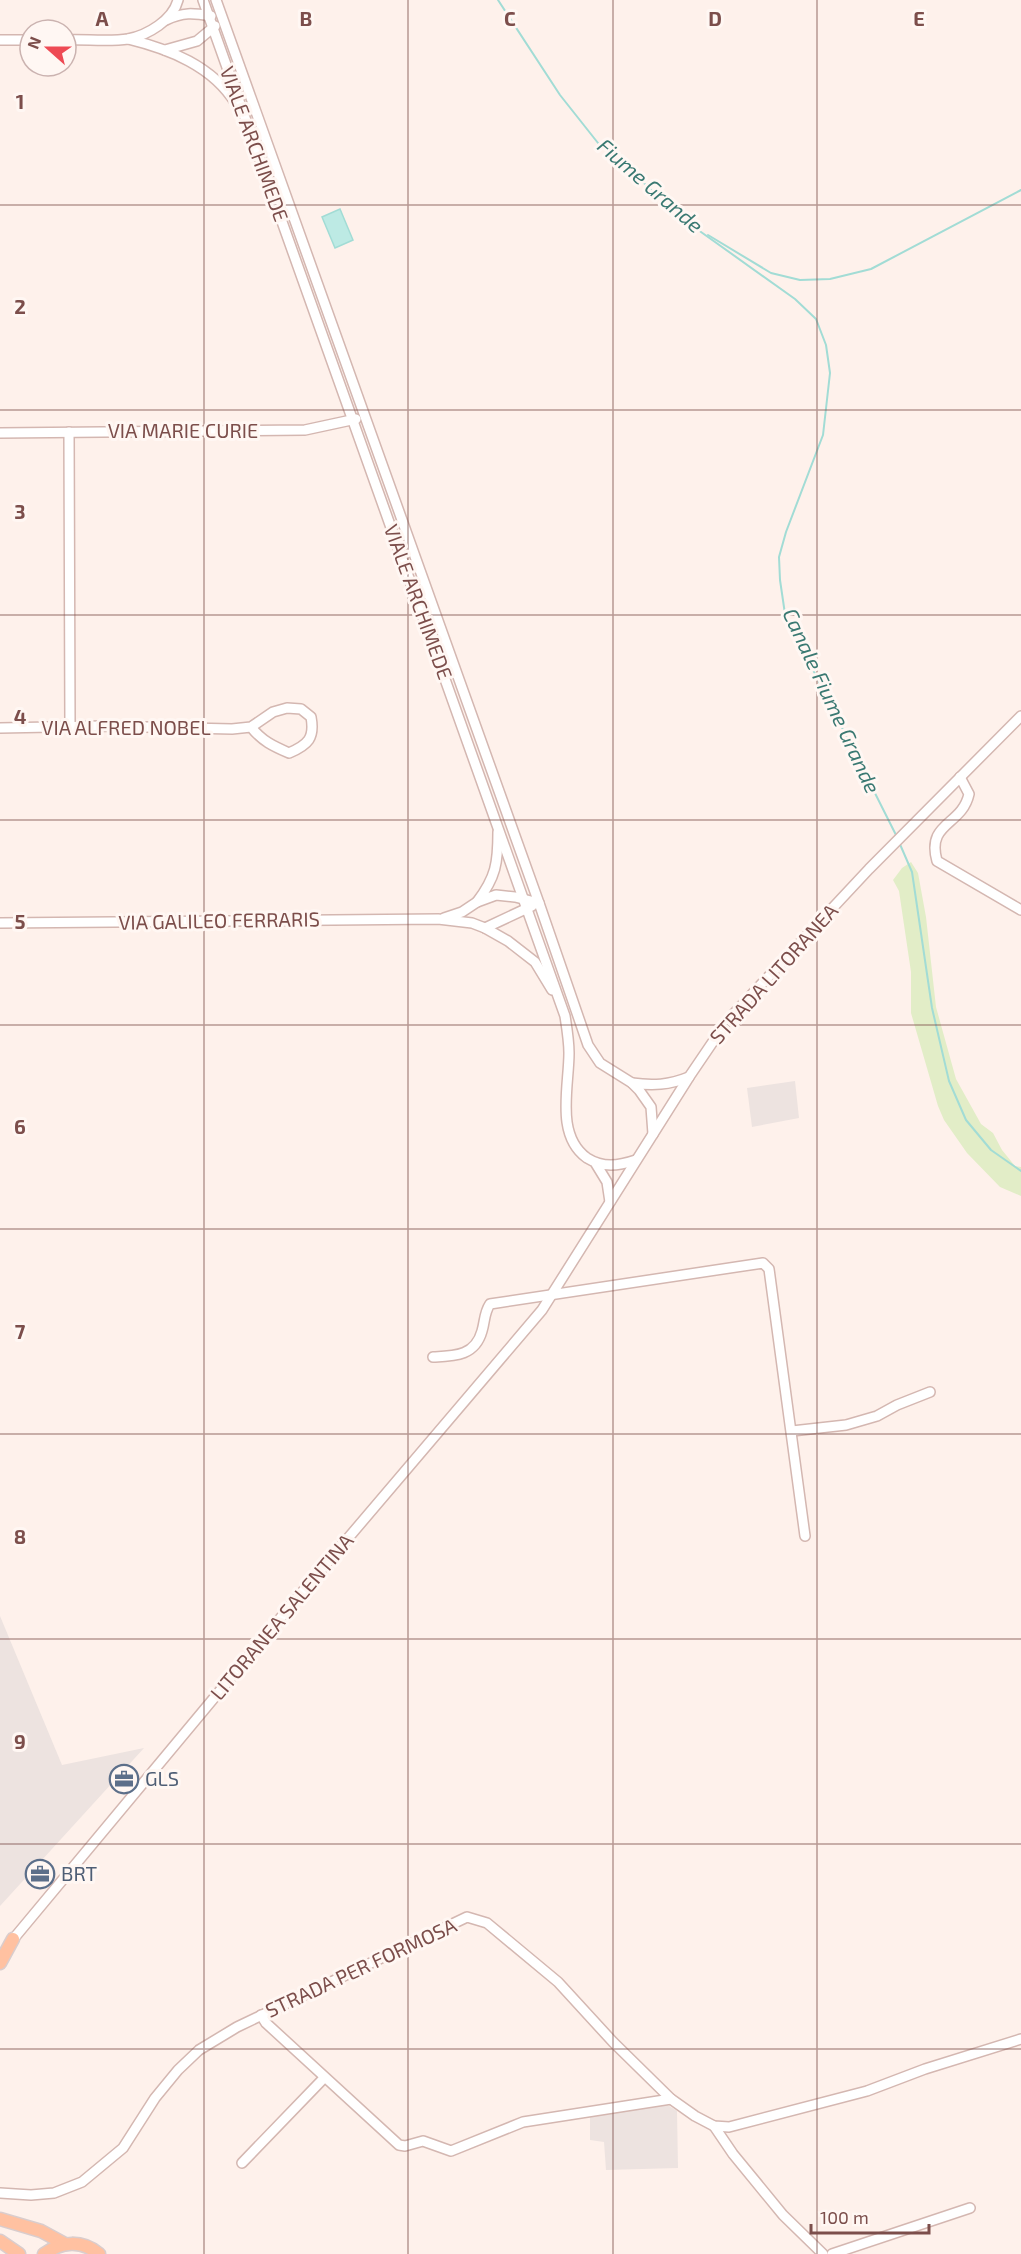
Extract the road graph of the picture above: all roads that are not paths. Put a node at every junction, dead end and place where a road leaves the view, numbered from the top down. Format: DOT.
graph roads {
  1 [pos="178,0"];
  2 [pos="203,0"];
  3 [pos="216,0"];
  4 [pos="208,16"];
  5 [pos="222,17"];
  6 [pos="166,20"];
  7 [pos="213,28"];
  8 [pos="128,39"];
  9 [pos="0,40"];
  10 [pos="18,40"];
  11 [pos="78,40"];
  12 [pos="165,50"];
  13 [pos="246,119"];
  14 [pos="365,417"];
  15 [pos="352,420"];
  16 [pos="69,432"];
  17 [pos="0,433"];
  18 [pos="1021,716"];
  19 [pos="70,726"];
  20 [pos="251,727"];
  21 [pos="0,728"];
  22 [pos="960,777"];
  23 [pos="498,825"];
  24 [pos="524,899"];
  25 [pos="477,902"];
  26 [pos="539,903"];
  27 [pos="528,909"];
  28 [pos="1021,910"];
  29 [pos="438,920"];
  30 [pos="0,923"];
  31 [pos="485,928"];
  32 [pos="560,1000"];
  33 [pos="689,1077"];
  34 [pos="632,1083"];
  35 [pos="653,1134"];
  36 [pos="636,1160"];
  37 [pos="596,1164"];
  38 [pos="610,1202"];
  39 [pos="551,1296"];
  40 [pos="433,1357"];
  41 [pos="930,1392"];
  42 [pos="792,1431"];
  43 [pos="805,1536"];
  44 [pos="13,1939"];
  45 [pos="0,1954"];
  46 [pos="0,1963"];
  47 [pos="261,2015"];
  48 [pos="1021,2039"];
  49 [pos="324,2078"];
  50 [pos="671,2098"];
  51 [pos="714,2126"];
  52 [pos="242,2163"];
  53 [pos="0,2193"];
  54 [pos="970,2208"];
  55 [pos="0,2219"];
  56 [pos="0,2241"];
  57 [pos="65,2244"];
  58 [pos="20,2254"];
  59 [pos="44,2254"];
  60 [pos="99,2254"];
  61 [pos="823,2254"];
  62 [pos="832,2254"];
  1 -- 6 [label="street"];
  2 -- 4 [label="street, VIALE ARCHIMEDE"];
  3 -- 5 [label="street, VIALE ARCHIMEDE"];
  4 -- 5 [label="street"];
  4 -- 6 [label="street"];
  4 -- 7 [label="street, VIALE ARCHIMEDE"];
  5 -- 7 [label="street"];
  5 -- 14 [label="street, VIALE ARCHIMEDE"];
  6 -- 8 [label="street"];
  7 -- 12 [label="street"];
  7 -- 13 [label="street, VIALE ARCHIMEDE"];
  8 -- 11 [label="street"];
  8 -- 12 [label="street"];
  9 -- 10 [label="street"];
  12 -- 13 [label="street"];
  13 -- 15 [label="street, VIALE ARCHIMEDE"];
  14 -- 15 [label="street, VIA MARIE CURIE"];
  14 -- 26 [label="street, VIALE ARCHIMEDE"];
  15 -- 16 [label="street, VIA MARIE CURIE"];
  15 -- 23 [label="street, VIALE ARCHIMEDE"];
  16 -- 17 [label="street, VIA MARIE CURIE"];
  16 -- 19 [label="street"];
  18 -- 22 [label="street, STRADA LITORANEA"];
  19 -- 20 [label="street, VIA ALFRED NOBEL"];
  19 -- 21 [label="street, VIA ALFRED NOBEL"];
  20 -- 20 [label="street"];
  22 -- 28 [label="street"];
  22 -- 33 [label="street, STRADA LITORANEA"];
  23 -- 24 [label="street, VIALE ARCHIMEDE"];
  23 -- 25 [label="street"];
  24 -- 25 [label="street, VIA GALILEO FERRARIS"];
  24 -- 26 [label="street, VIA GALILEO FERRARIS"];
  24 -- 27 [label="street, VIALE ARCHIMEDE"];
  25 -- 29 [label="street, VIA GALILEO FERRARIS"];
  26 -- 27 [label="street"];
  26 -- 34 [label="street, VIALE ARCHIMEDE"];
  27 -- 31 [label="street"];
  27 -- 32 [label="street, VIALE ARCHIMEDE"];
  29 -- 30 [label="street, VIA GALILEO FERRARIS"];
  29 -- 31 [label="street, VIA GALILEO FERRARIS"];
  31 -- 32 [label="street, VIA GALILEO FERRARIS"];
  32 -- 37 [label="street, VIALE ARCHIMEDE"];
  33 -- 34 [label="street"];
  33 -- 35 [label="street, STRADA LITORANEA"];
  34 -- 35 [label="street, VIALE ARCHIMEDE"];
  35 -- 36 [label="street, STRADA LITORANEA"];
  36 -- 37 [label="street"];
  36 -- 38 [label="street, STRADA LITORANEA"];
  37 -- 38 [label="street"];
  38 -- 39 [label="street, STRADA LITORANEA"];
  39 -- 40 [label="street"];
  39 -- 42 [label="street"];
  39 -- 44 [label="street, LITORANEA SALENTINA"];
  41 -- 42 [label="street"];
  42 -- 43 [label="street"];
  44 -- 45 [label="main road"];
  44 -- 46 [label="main road"];
  47 -- 49 [label="street"];
  47 -- 50 [label="street, STRADA PER FORMOSA"];
  47 -- 53 [label="street, STRADA PER FORMOSA"];
  48 -- 51 [label="street"];
  49 -- 50 [label="street"];
  49 -- 52 [label="street"];
  50 -- 51 [label="street, STRADA PER FORMOSA"];
  51 -- 61 [label="street, STRADA PER FORMOSA"];
  54 -- 62 [label="street"];
  55 -- 57 [label="main road"];
  56 -- 58 [label="main road"];
  57 -- 59 [label="main road"];
  57 -- 60 [label="main road"];
}
